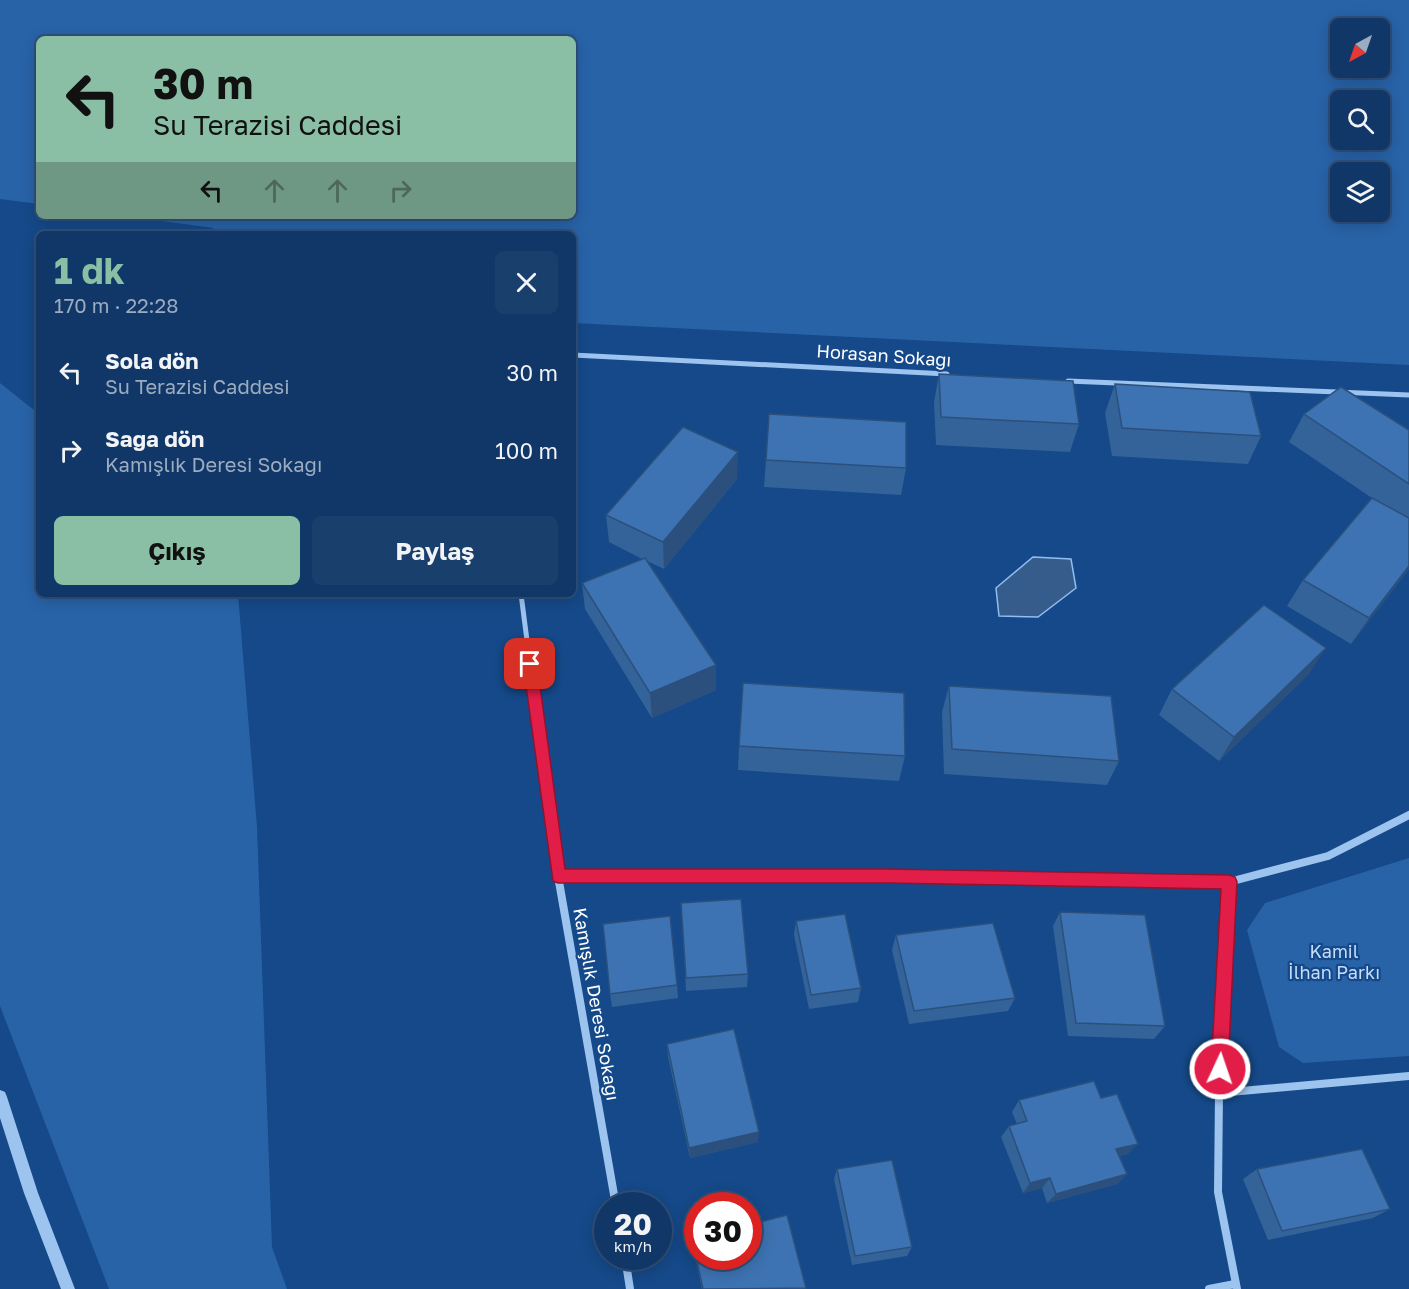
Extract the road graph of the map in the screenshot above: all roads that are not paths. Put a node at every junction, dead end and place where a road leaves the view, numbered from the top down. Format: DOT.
graph roads {
  1 [pos="576,355"];
  2 [pos="958,375"];
  3 [pos="1065,381"];
  4 [pos="1409,395"];
  5 [pos="521,597"];
  6 [pos="1409,815"];
  7 [pos="558,876"];
  8 [pos="1229,882"];
  9 [pos="1409,1076"];
  10 [pos="1219,1093"];
  11 [pos="0,1097"];
  12 [pos="614,1192"];
  13 [pos="627,1270"];
  14 [pos="1236,1286"];
  15 [pos="68,1289"];
  16 [pos="630,1289"];
  17 [pos="1209,1289"];
  1 -- 2 [label="street, Horasan Sokağı"];
  3 -- 4 [label="street"];
  5 -- 7 [label="street, Kamışlık Deresi Sokağı"];
  6 -- 8 [label="street"];
  7 -- 8 [label="street"];
  7 -- 12 [label="street, Kamışlık Deresi Sokağı"];
  8 -- 10 [label="street"];
  9 -- 10 [label="street"];
  10 -- 14 [label="street"];
  11 -- 15 [label="street"];
  13 -- 16 [label="street"];
  14 -- 17 [label="street"];
}
